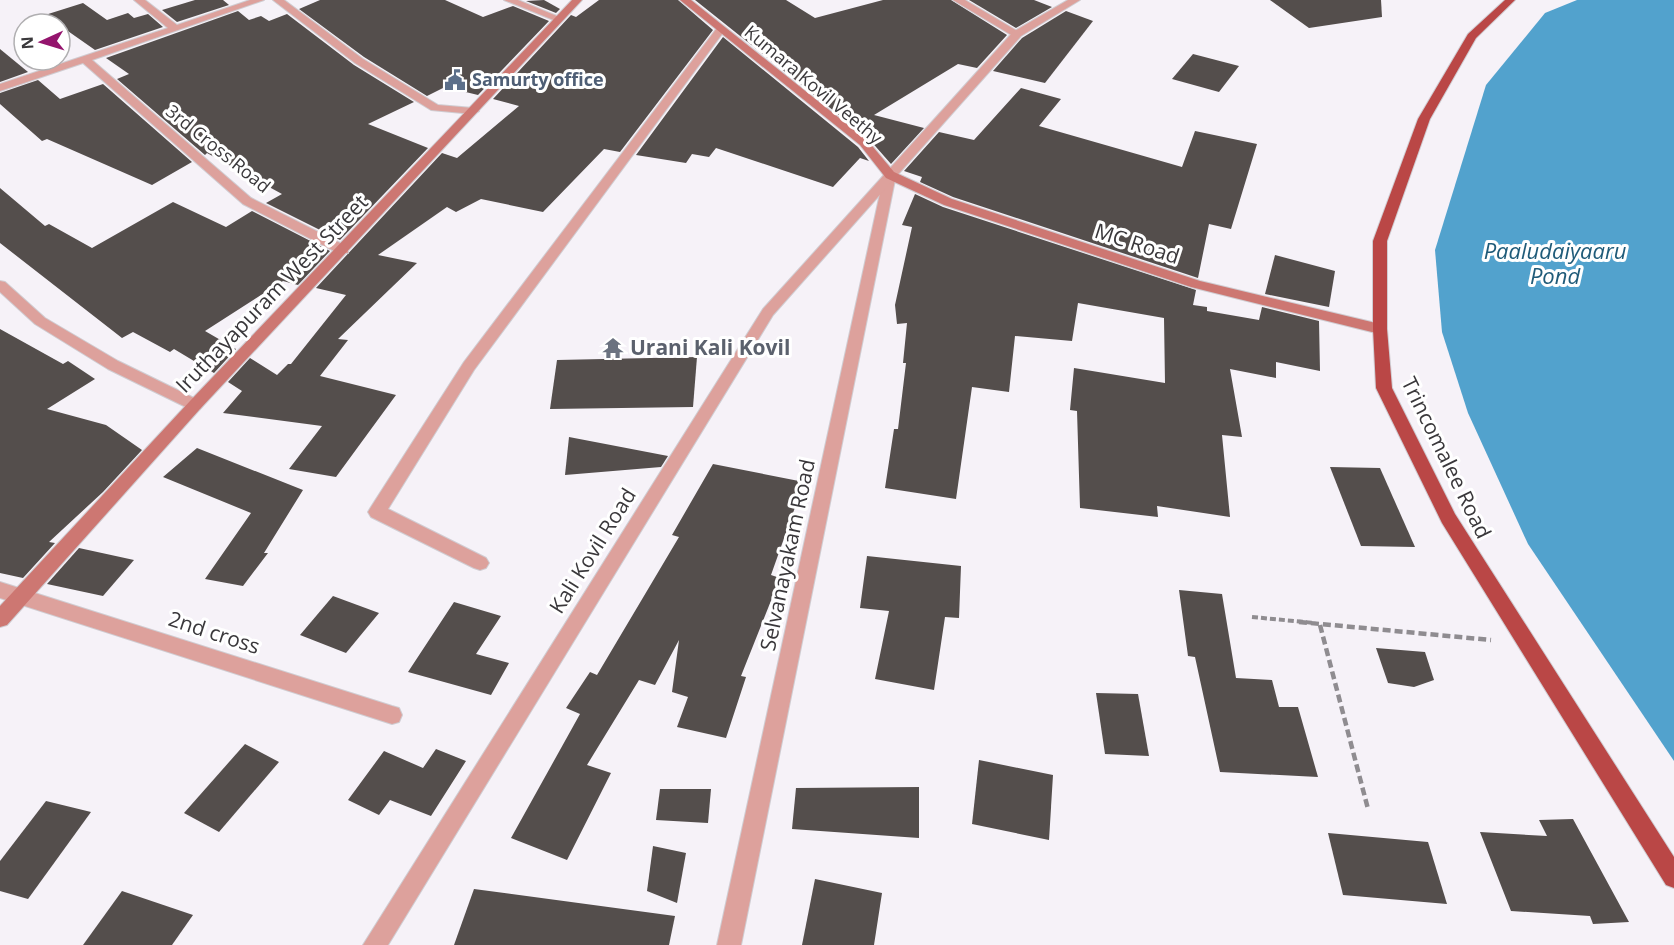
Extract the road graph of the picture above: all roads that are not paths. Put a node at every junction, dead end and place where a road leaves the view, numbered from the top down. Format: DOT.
graph roads {
  1 [pos="138,0"];
  2 [pos="259,0"];
  3 [pos="278,0"];
  4 [pos="509,0"];
  5 [pos="577,0"];
  6 [pos="685,0"];
  7 [pos="958,0"];
  8 [pos="1075,0"];
  9 [pos="1510,0"];
  10 [pos="559,19"];
  11 [pos="175,28"];
  12 [pos="720,30"];
  13 [pos="1017,34"];
  14 [pos="83,58"];
  15 [pos="0,88"];
  16 [pos="473,111"];
  17 [pos="890,175"];
  18 [pos="343,250"];
  19 [pos="0,285"];
  20 [pos="1380,328"];
  21 [pos="195,405"];
  22 [pos="480,563"];
  23 [pos="0,590"];
  24 [pos="22,596"];
  25 [pos="0,619"];
  26 [pos="392,715"];
  27 [pos="1674,877"];
  28 [pos="375,945"];
  29 [pos="729,945"];
  1 -- 11 [label="street"];
  2 -- 11 [label="street"];
  3 -- 16 [label="street"];
  4 -- 10 [label="street"];
  5 -- 10 [label="main road, Iruthayapuram West Street"];
  6 -- 12 [label="main road, Kumara Kovil Veethy"];
  7 -- 13 [label="street"];
  8 -- 13 [label="street"];
  9 -- 20 [label="highway, Trincomalee Road"];
  10 -- 16 [label="main road, Iruthayapuram West Street"];
  11 -- 14 [label="street"];
  12 -- 17 [label="main road, Kumara Kovil Veethy"];
  12 -- 22 [label="street"];
  13 -- 17 [label="street"];
  14 -- 15 [label="street"];
  14 -- 18 [label="street, 3rd Cross Road"];
  16 -- 18 [label="main road, Iruthayapuram West Street"];
  17 -- 20 [label="main road, MC Road"];
  17 -- 28 [label="street, Kali Kovil Road"];
  17 -- 29 [label="street, Selvanayakam Road"];
  18 -- 21 [label="main road, Iruthayapuram West Street"];
  19 -- 21 [label="street"];
  20 -- 27 [label="highway, Trincomalee Road"];
  21 -- 24 [label="main road, Iruthayapuram West Street"];
  23 -- 24 [label="street, 2nd cross"];
  24 -- 25 [label="main road, Iruthayapuram West Street"];
  24 -- 26 [label="street, 2nd cross"];
}
